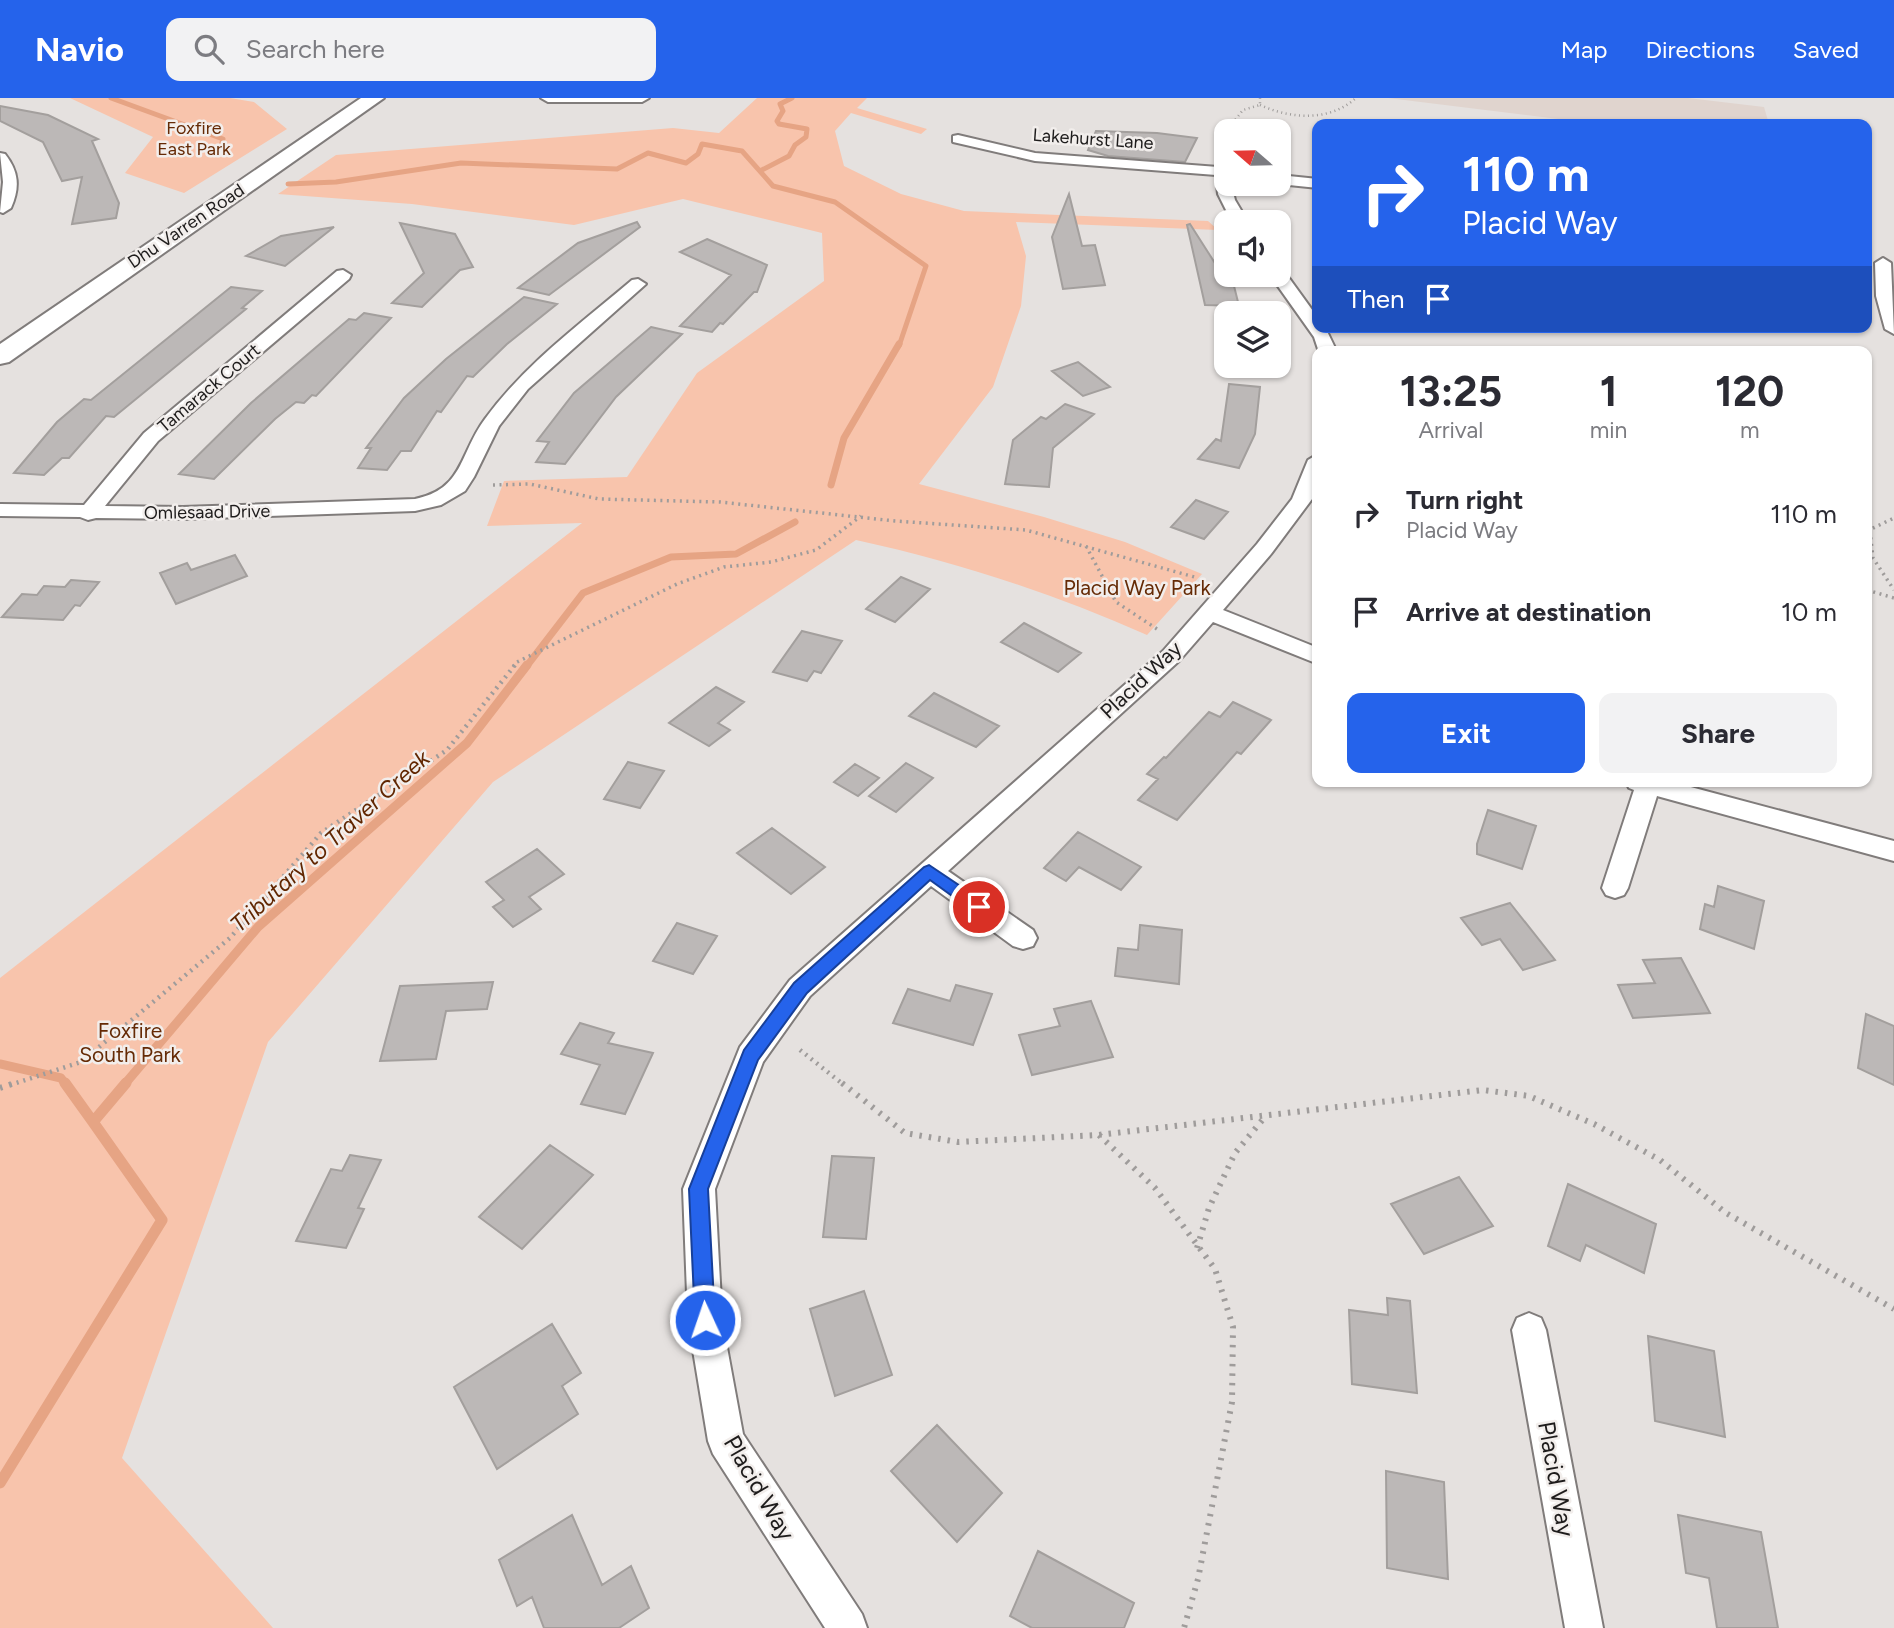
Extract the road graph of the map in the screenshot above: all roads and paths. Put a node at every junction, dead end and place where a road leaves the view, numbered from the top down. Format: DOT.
graph roads {
  1 [pos="374,98"];
  2 [pos="548,98"];
  3 [pos="642,98"];
  4 [pos="1260,98"];
  5 [pos="1356,98"];
  6 [pos="1260,105"];
  7 [pos="1236,119"];
  8 [pos="958,139"];
  9 [pos="0,157"];
  10 [pos="1214,167"];
  11 [pos="1292,181"];
  12 [pos="1312,183"];
  13 [pos="3,208"];
  14 [pos="1881,263"];
  15 [pos="342,275"];
  16 [pos="638,284"];
  17 [pos="1287,287"];
  18 [pos="1312,322"];
  19 [pos="1894,329"];
  20 [pos="0,356"];
  21 [pos="1312,479"];
  22 [pos="492,485"];
  23 [pos="0,510"];
  24 [pos="88,514"];
  25 [pos="861,516"];
  26 [pos="1894,518"];
  27 [pos="1872,529"];
  28 [pos="1086,545"];
  29 [pos="1872,553"];
  30 [pos="1198,578"];
  31 [pos="1894,590"];
  32 [pos="1872,591"];
  33 [pos="1894,598"];
  34 [pos="1209,612"];
  35 [pos="1157,629"];
  36 [pos="1312,655"];
  37 [pos="1644,787"];
  38 [pos="1660,787"];
  39 [pos="1894,851"];
  40 [pos="929,872"];
  41 [pos="1615,888"];
  42 [pos="1023,938"];
  43 [pos="800,1050"];
  44 [pos="0,1088"];
  45 [pos="1264,1117"];
  46 [pos="1098,1135"];
  47 [pos="1197,1248"];
  48 [pos="1894,1309"];
  49 [pos="1529,1330"];
  50 [pos="848,1628"];
  51 [pos="1184,1628"];
  52 [pos="1584,1628"];
  1 -- 20 [label="main road, Dhu Varren Road"];
  2 -- 3 [label="street"];
  4 -- 6 [label="path"];
  5 -- 6 [label="path"];
  6 -- 7 [label="path"];
  8 -- 10 [label="street, Lakehurst Lane"];
  9 -- 13 [label="street"];
  11 -- 12 [label="street"];
  14 -- 19 [label="street"];
  15 -- 24 [label="street, Tamarack Court"];
  16 -- 24 [label="street, Omlesaad Drive"];
  17 -- 18 [label="street"];
  21 -- 34 [label="street, Placid Way"];
  22 -- 25 [label="path"];
  23 -- 24 [label="street, Omlesaad Drive"];
  25 -- 28 [label="path"];
  25 -- 44 [label="path"];
  26 -- 27 [label="path"];
  28 -- 30 [label="path"];
  28 -- 35 [label="path"];
  29 -- 31 [label="path"];
  32 -- 33 [label="path"];
  34 -- 36 [label="street"];
  34 -- 40 [label="street, Placid Way"];
  37 -- 41 [label="street"];
  38 -- 39 [label="street"];
  40 -- 42 [label="street"];
  40 -- 50 [label="street, Placid Way"];
  43 -- 46 [label="path"];
  45 -- 46 [label="path"];
  45 -- 47 [label="path"];
  45 -- 48 [label="path"];
  46 -- 47 [label="path"];
  47 -- 51 [label="path"];
  49 -- 52 [label="street, Placid Way"];
}
